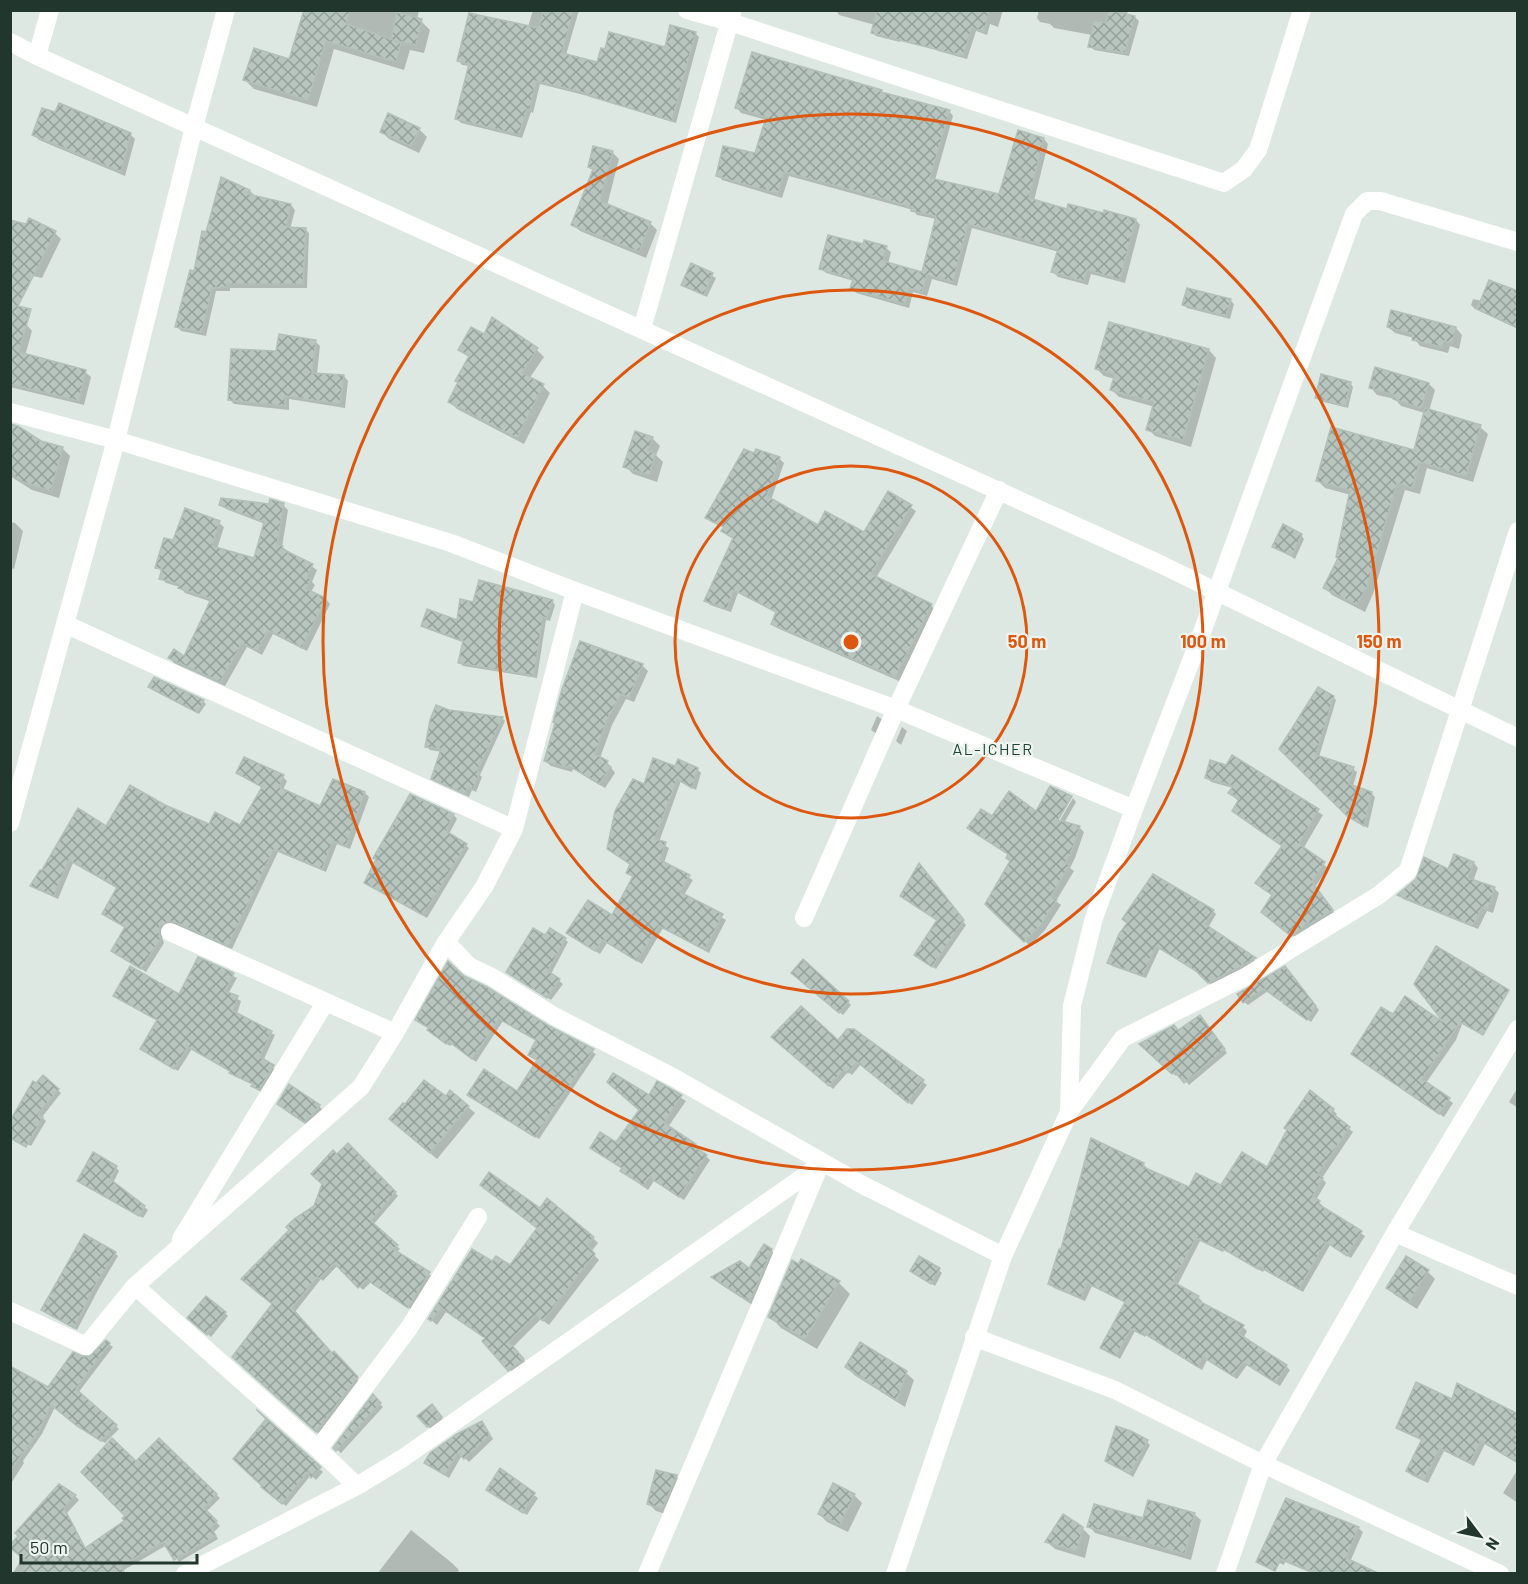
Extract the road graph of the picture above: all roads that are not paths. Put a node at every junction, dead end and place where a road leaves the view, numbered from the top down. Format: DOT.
graph roads {
  1 [pos="50,10"];
  2 [pos="226,10"];
  3 [pos="687,10"];
  4 [pos="1302,10"];
  5 [pos="731,16"];
  6 [pos="10,42"];
  7 [pos="37,56"];
  8 [pos="194,127"];
  9 [pos="1518,242"];
  10 [pos="642,328"];
  11 [pos="10,412"];
  12 [pos="116,440"];
  13 [pos="999,490"];
  14 [pos="1518,531"];
  15 [pos="575,591"];
  16 [pos="1216,592"];
  17 [pos="65,624"];
  18 [pos="896,709"];
  19 [pos="1460,709"];
  20 [pos="1518,738"];
  21 [pos="1134,809"];
  22 [pos="10,823"];
  23 [pos="514,829"];
  24 [pos="804,918"];
  25 [pos="170,932"];
  26 [pos="446,942"];
  27 [pos="325,1003"];
  28 [pos="1518,1029"];
  29 [pos="395,1033"];
  30 [pos="1070,1112"];
  31 [pos="820,1165"];
  32 [pos="868,1188"];
  33 [pos="477,1217"];
  34 [pos="1395,1233"];
  35 [pos="172,1254"];
  36 [pos="1003,1256"];
  37 [pos="135,1286"];
  38 [pos="1518,1286"];
  39 [pos="10,1311"];
  40 [pos="974,1337"];
  41 [pos="318,1449"];
  42 [pos="1263,1464"];
  43 [pos="357,1486"];
  44 [pos="185,1574"];
  45 [pos="647,1574"];
  46 [pos="895,1574"];
  47 [pos="1224,1574"];
  48 [pos="1500,1574"];
  1 -- 7 [label="street"];
  2 -- 8 [label="street"];
  3 -- 5 [label="street"];
  4 -- 5 [label="street"];
  5 -- 10 [label="street"];
  6 -- 7 [label="street"];
  7 -- 8 [label="street"];
  8 -- 10 [label="street"];
  8 -- 12 [label="street"];
  9 -- 16 [label="street"];
  10 -- 13 [label="street"];
  11 -- 12 [label="street"];
  12 -- 15 [label="street"];
  12 -- 17 [label="street"];
  13 -- 16 [label="street"];
  13 -- 18 [label="street"];
  14 -- 19 [label="street"];
  15 -- 18 [label="street"];
  15 -- 23 [label="street"];
  16 -- 19 [label="street"];
  16 -- 21 [label="street"];
  17 -- 22 [label="street"];
  17 -- 23 [label="street"];
  18 -- 21 [label="street"];
  18 -- 24 [label="street"];
  19 -- 20 [label="street"];
  19 -- 30 [label="street"];
  21 -- 30 [label="street"];
  23 -- 26 [label="street"];
  25 -- 27 [label="street"];
  26 -- 29 [label="street"];
  26 -- 32 [label="street"];
  27 -- 29 [label="street"];
  27 -- 35 [label="street"];
  28 -- 34 [label="street"];
  29 -- 35 [label="street"];
  30 -- 36 [label="street"];
  31 -- 32 [label="street"];
  31 -- 43 [label="street"];
  31 -- 45 [label="street"];
  32 -- 36 [label="street"];
  33 -- 41 [label="street"];
  34 -- 38 [label="street"];
  34 -- 42 [label="street"];
  35 -- 37 [label="street"];
  36 -- 40 [label="street"];
  37 -- 39 [label="street"];
  37 -- 41 [label="street"];
  40 -- 42 [label="street"];
  40 -- 46 [label="street"];
  41 -- 43 [label="street"];
  42 -- 47 [label="street"];
  42 -- 48 [label="street"];
  43 -- 44 [label="street"];
}
